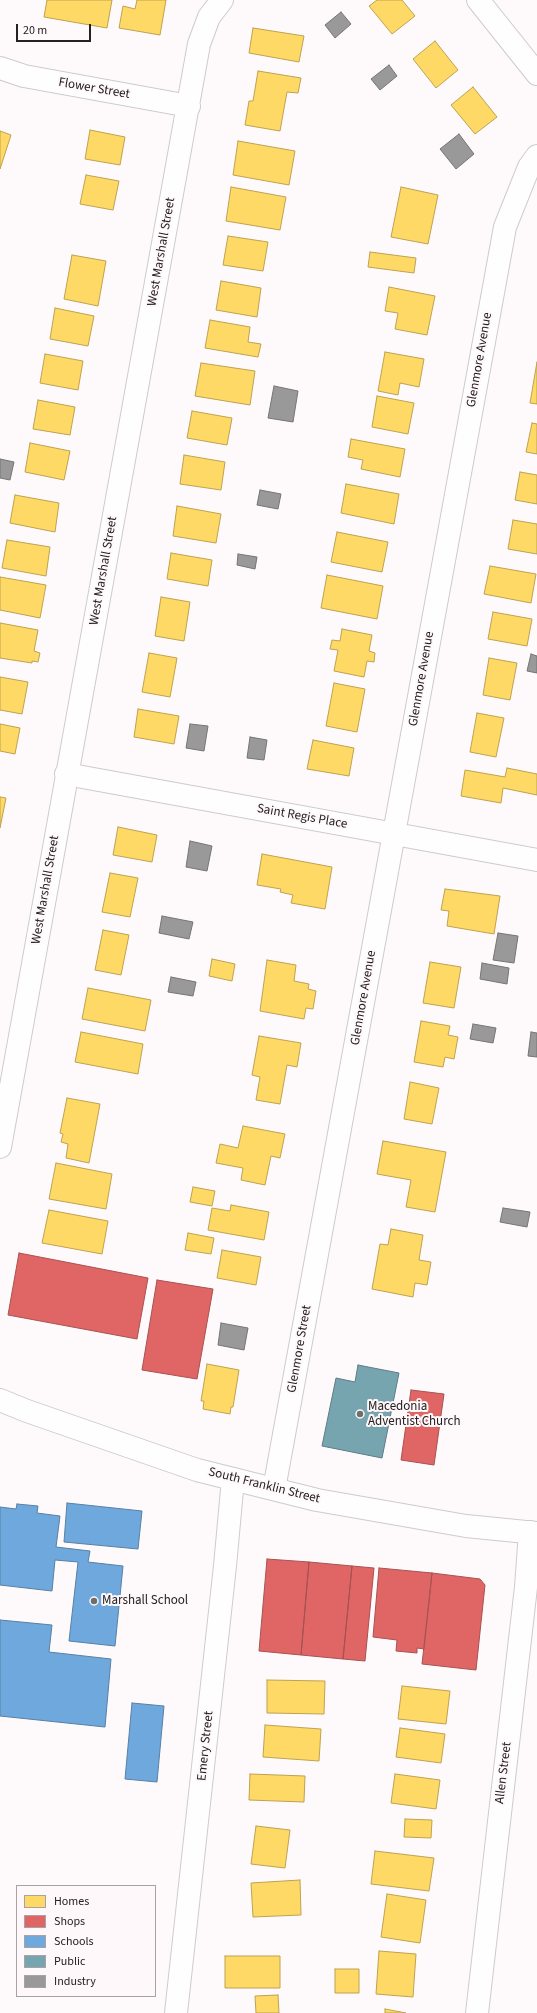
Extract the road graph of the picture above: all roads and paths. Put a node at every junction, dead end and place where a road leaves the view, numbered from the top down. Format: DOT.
graph roads {
  1 [pos="222,0"];
  2 [pos="478,0"];
  3 [pos="0,68"];
  4 [pos="537,74"];
  5 [pos="189,106"];
  6 [pos="537,156"];
  7 [pos="66,774"];
  8 [pos="394,834"];
  9 [pos="537,860"];
  10 [pos="0,1147"];
  11 [pos="326,1208"];
  12 [pos="0,1400"];
  13 [pos="233,1479"];
  14 [pos="274,1489"];
  15 [pos="534,1532"];
  16 [pos="176,2013"];
  17 [pos="477,2013"];
  1 -- 5 [label="street, West Marshall Street"];
  2 -- 4 [label="street"];
  3 -- 5 [label="street, Flower Street"];
  5 -- 7 [label="street, West Marshall Street"];
  6 -- 8 [label="street, Glenmore Avenue"];
  7 -- 8 [label="street, Saint Regis Place"];
  7 -- 10 [label="street, West Marshall Street"];
  8 -- 9 [label="street, Saint Regis Place"];
  8 -- 11 [label="street, Glenmore Avenue"];
  11 -- 14 [label="street, Glenmore Street"];
  12 -- 13 [label="street, South Franklin Street"];
  13 -- 14 [label="street, South Franklin Street"];
  13 -- 16 [label="street, Emery Street"];
  14 -- 15 [label="street, South Franklin Street"];
  15 -- 17 [label="street, Allen Street"];
}
